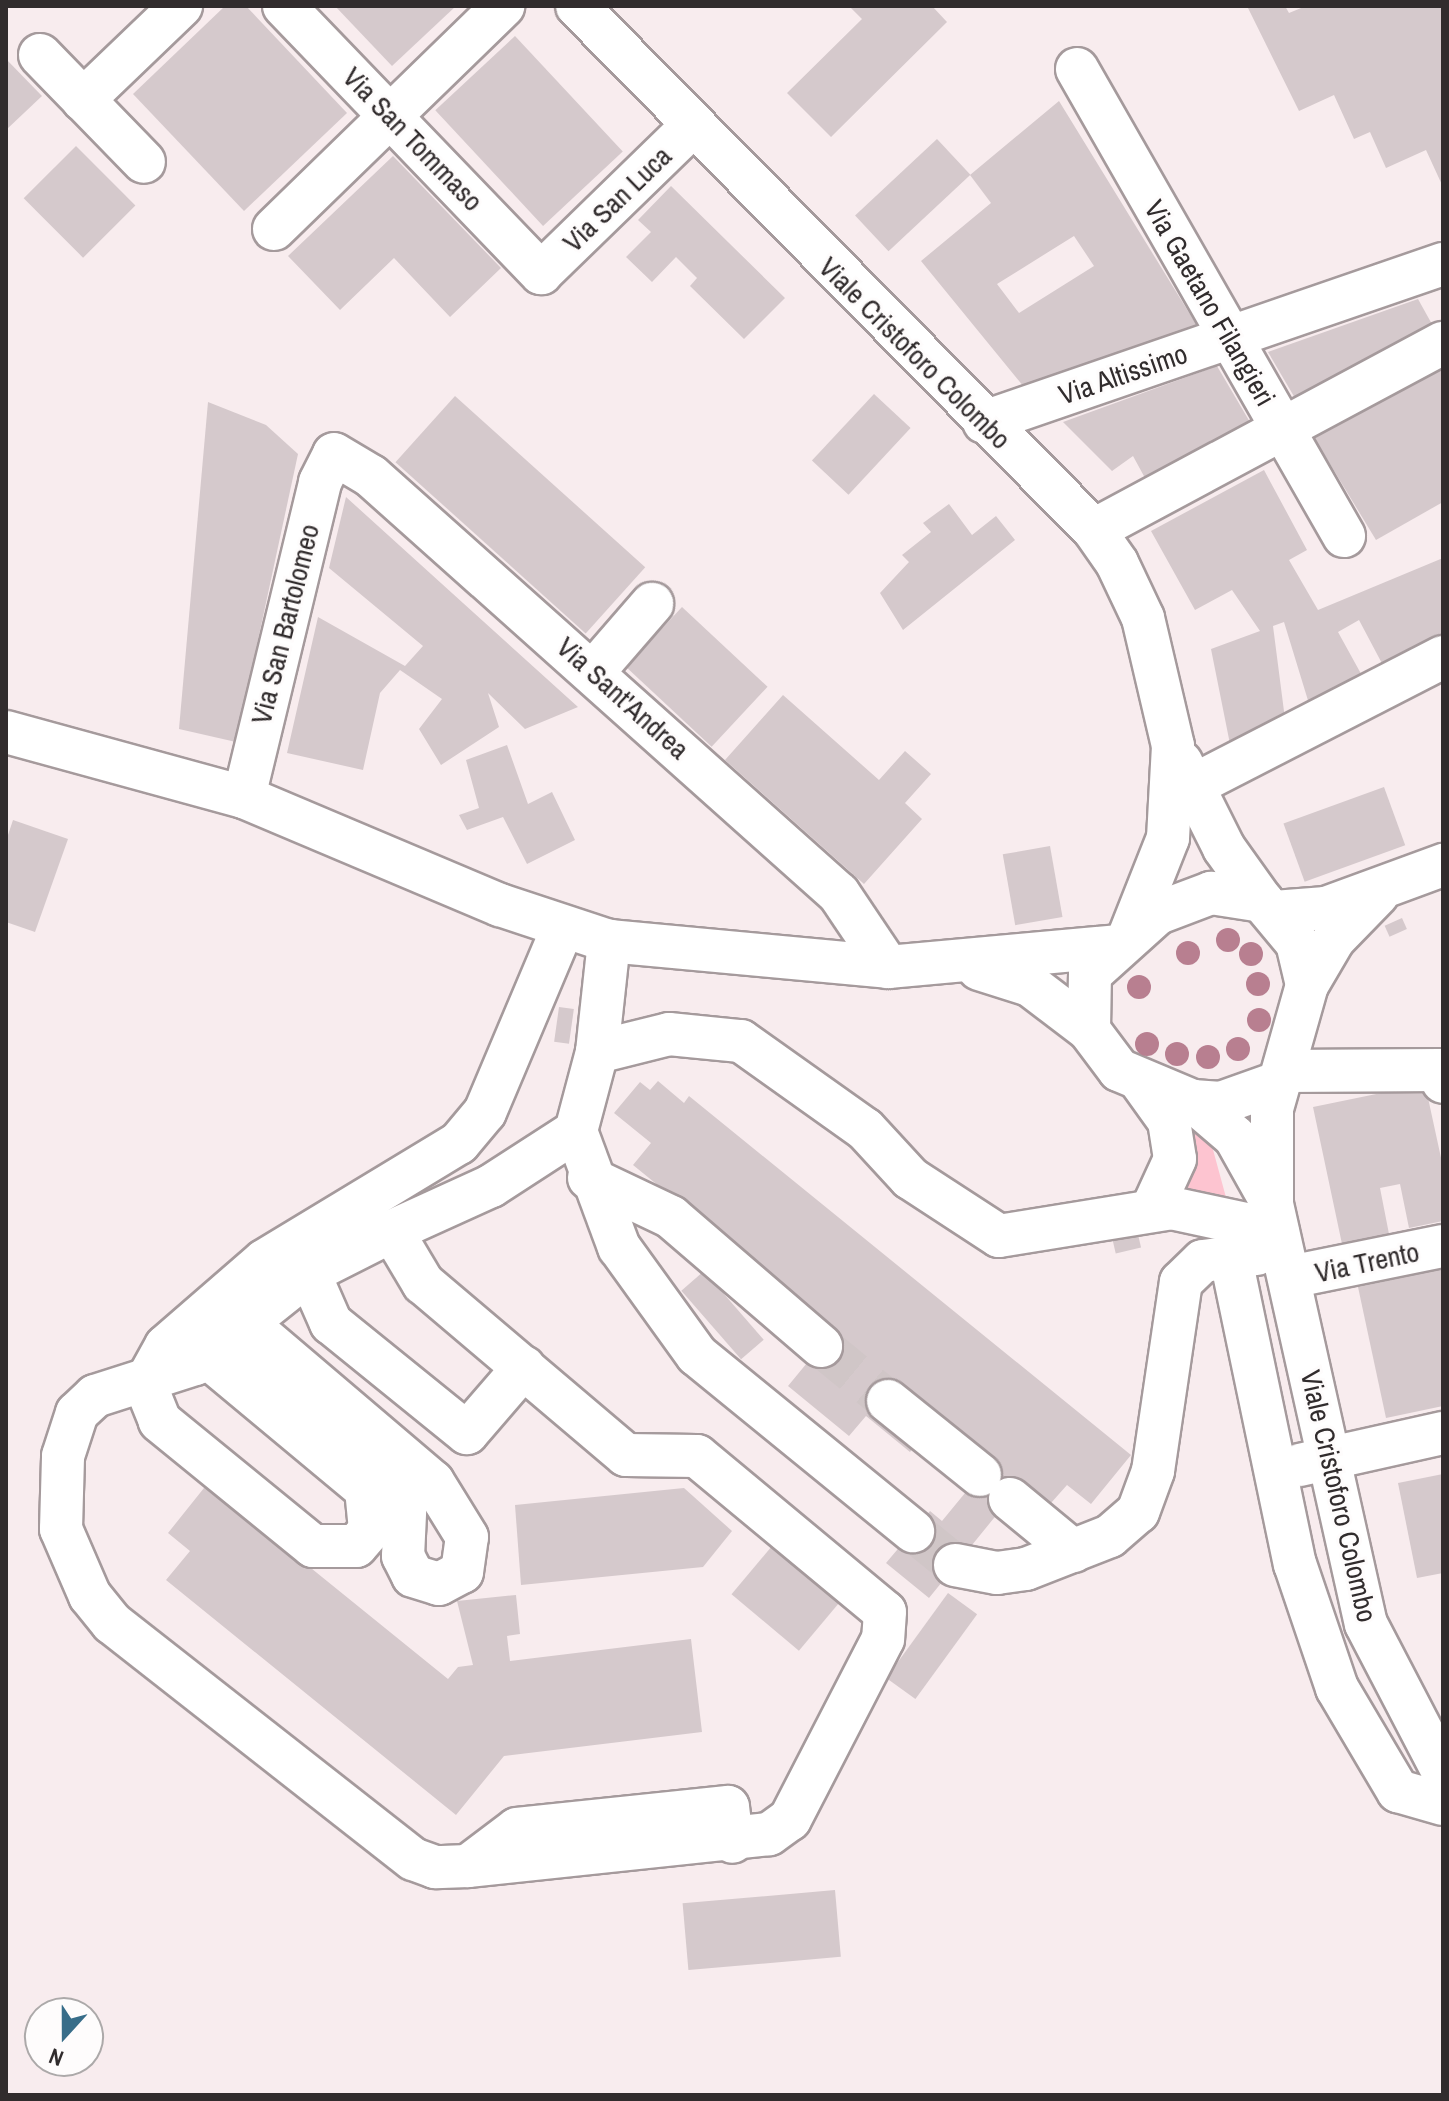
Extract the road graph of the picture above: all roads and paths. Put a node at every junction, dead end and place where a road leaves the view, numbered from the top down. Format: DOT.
graph roads {
  1 [pos="181,6"];
  2 [pos="284,6"];
  3 [pos="503,6"];
  4 [pos="577,6"];
  5 [pos="40,55"];
  6 [pos="1077,69"];
  7 [pos="83,100"];
  8 [pos="391,116"];
  9 [pos="692,126"];
  10 [pos="144,162"];
  11 [pos="274,229"];
  12 [pos="541,273"];
  13 [pos="1438,278"];
  14 [pos="1230,337"];
  15 [pos="1443,343"];
  16 [pos="984,422"];
  17 [pos="1281,427"];
  18 [pos="334,454"];
  19 [pos="1094,530"];
  20 [pos="1344,536"];
  21 [pos="652,604"];
  22 [pos="1443,657"];
  23 [pos="594,671"];
  24 [pos="6,732"];
  25 [pos="1173,746"];
  26 [pos="6,757"];
  27 [pos="1192,786"];
  28 [pos="244,797"];
  29 [pos="1443,865"];
  30 [pos="1388,884"];
  31 [pos="1268,907"];
  32 [pos="552,923"];
  33 [pos="1124,940"];
  34 [pos="609,941"];
  35 [pos="966,965"];
  36 [pos="888,967"];
  37 [pos="1307,985"];
  38 [pos="1089,1030"];
  39 [pos="597,1052"];
  40 [pos="1442,1076"];
  41 [pos="1280,1077"];
  42 [pos="1141,1082"];
  43 [pos="1193,1101"];
  44 [pos="576,1131"];
  45 [pos="589,1178"];
  46 [pos="1152,1209"];
  47 [pos="392,1231"];
  48 [pos="1281,1242"];
  49 [pos="1443,1246"];
  50 [pos="1230,1254"];
  51 [pos="309,1273"];
  52 [pos="174,1307"];
  53 [pos="226,1337"];
  54 [pos="821,1346"];
  55 [pos="524,1367"];
  56 [pos="145,1384"];
  57 [pos="888,1401"];
  58 [pos="1443,1433"];
  59 [pos="1328,1459"];
  60 [pos="1275,1470"];
  61 [pos="913,1531"];
  62 [pos="313,1546"];
  63 [pos="1073,1551"];
  64 [pos="955,1565"];
  65 [pos="419,1580"];
  66 [pos="1443,1772"];
  67 [pos="1443,1804"];
  1 -- 7 [label="street"];
  2 -- 8 [label="street, Via San Tommaso"];
  3 -- 8 [label="street"];
  4 -- 9 [label="street, Viale Cristoforo Colombo"];
  5 -- 7 [label="street"];
  6 -- 14 [label="street, Via Gaetano Filangieri"];
  7 -- 10 [label="street"];
  8 -- 11 [label="street"];
  8 -- 12 [label="street, Via San Tommaso"];
  9 -- 12 [label="street, Via San Luca"];
  9 -- 16 [label="street, Viale Cristoforo Colombo"];
  13 -- 14 [label="street, Via Altissimo"];
  14 -- 16 [label="street, Via Altissimo"];
  14 -- 17 [label="street, Via Gaetano Filangieri"];
  15 -- 17 [label="street"];
  16 -- 19 [label="street, Viale Cristoforo Colombo"];
  17 -- 19 [label="street"];
  17 -- 20 [label="street, Via Gaetano Filangieri"];
  18 -- 23 [label="street, Via Sant'Andrea"];
  18 -- 28 [label="street, Via San Bartolomeo"];
  19 -- 25 [label="street, Viale Cristoforo Colombo"];
  21 -- 23 [label="street"];
  22 -- 27 [label="street"];
  23 -- 36 [label="street, Via Sant'Andrea"];
  24 -- 28 [label="street"];
  25 -- 27 [label="street"];
  25 -- 33 [label="street"];
  26 -- 28 [label="street"];
  27 -- 31 [label="street"];
  28 -- 32 [label="street"];
  29 -- 30 [label="street"];
  30 -- 31 [label="street"];
  30 -- 37 [label="street"];
  31 -- 33 [label="street"];
  31 -- 37 [label="street"];
  32 -- 34 [label="street"];
  32 -- 52 [label="street"];
  32 -- 56 [label="street"];
  33 -- 35 [label="street"];
  33 -- 38 [label="street"];
  34 -- 36 [label="street"];
  34 -- 39 [label="street"];
  35 -- 36 [label="street"];
  35 -- 38 [label="street"];
  37 -- 41 [label="street"];
  38 -- 42 [label="street"];
  39 -- 44 [label="street"];
  39 -- 46 [label="street"];
  40 -- 41 [label="street"];
  41 -- 43 [label="street"];
  41 -- 48 [label="street"];
  42 -- 43 [label="street"];
  42 -- 46 [label="street"];
  43 -- 48 [label="street"];
  44 -- 45 [label="street"];
  44 -- 47 [label="street"];
  45 -- 54 [label="street"];
  45 -- 61 [label="street"];
  46 -- 48 [label="street"];
  47 -- 51 [label="street"];
  47 -- 55 [label="street"];
  48 -- 49 [label="street, Via Trento"];
  48 -- 50 [label="street"];
  48 -- 59 [label="street, Viale Cristoforo Colombo"];
  50 -- 60 [label="street"];
  50 -- 63 [label="street"];
  51 -- 53 [label="street"];
  51 -- 55 [label="street"];
  53 -- 56 [label="street"];
  53 -- 62 [label="street"];
  53 -- 65 [label="street"];
  53 -- 65 [label="street"];
  55 -- 56 [label="street"];
  56 -- 62 [label="street"];
  57 -- 63 [label="street"];
  58 -- 59 [label="street"];
  59 -- 60 [label="street"];
  59 -- 66 [label="street, Viale Cristoforo Colombo"];
  60 -- 67 [label="street"];
  62 -- 65 [label="street"];
  63 -- 64 [label="street"];
}
